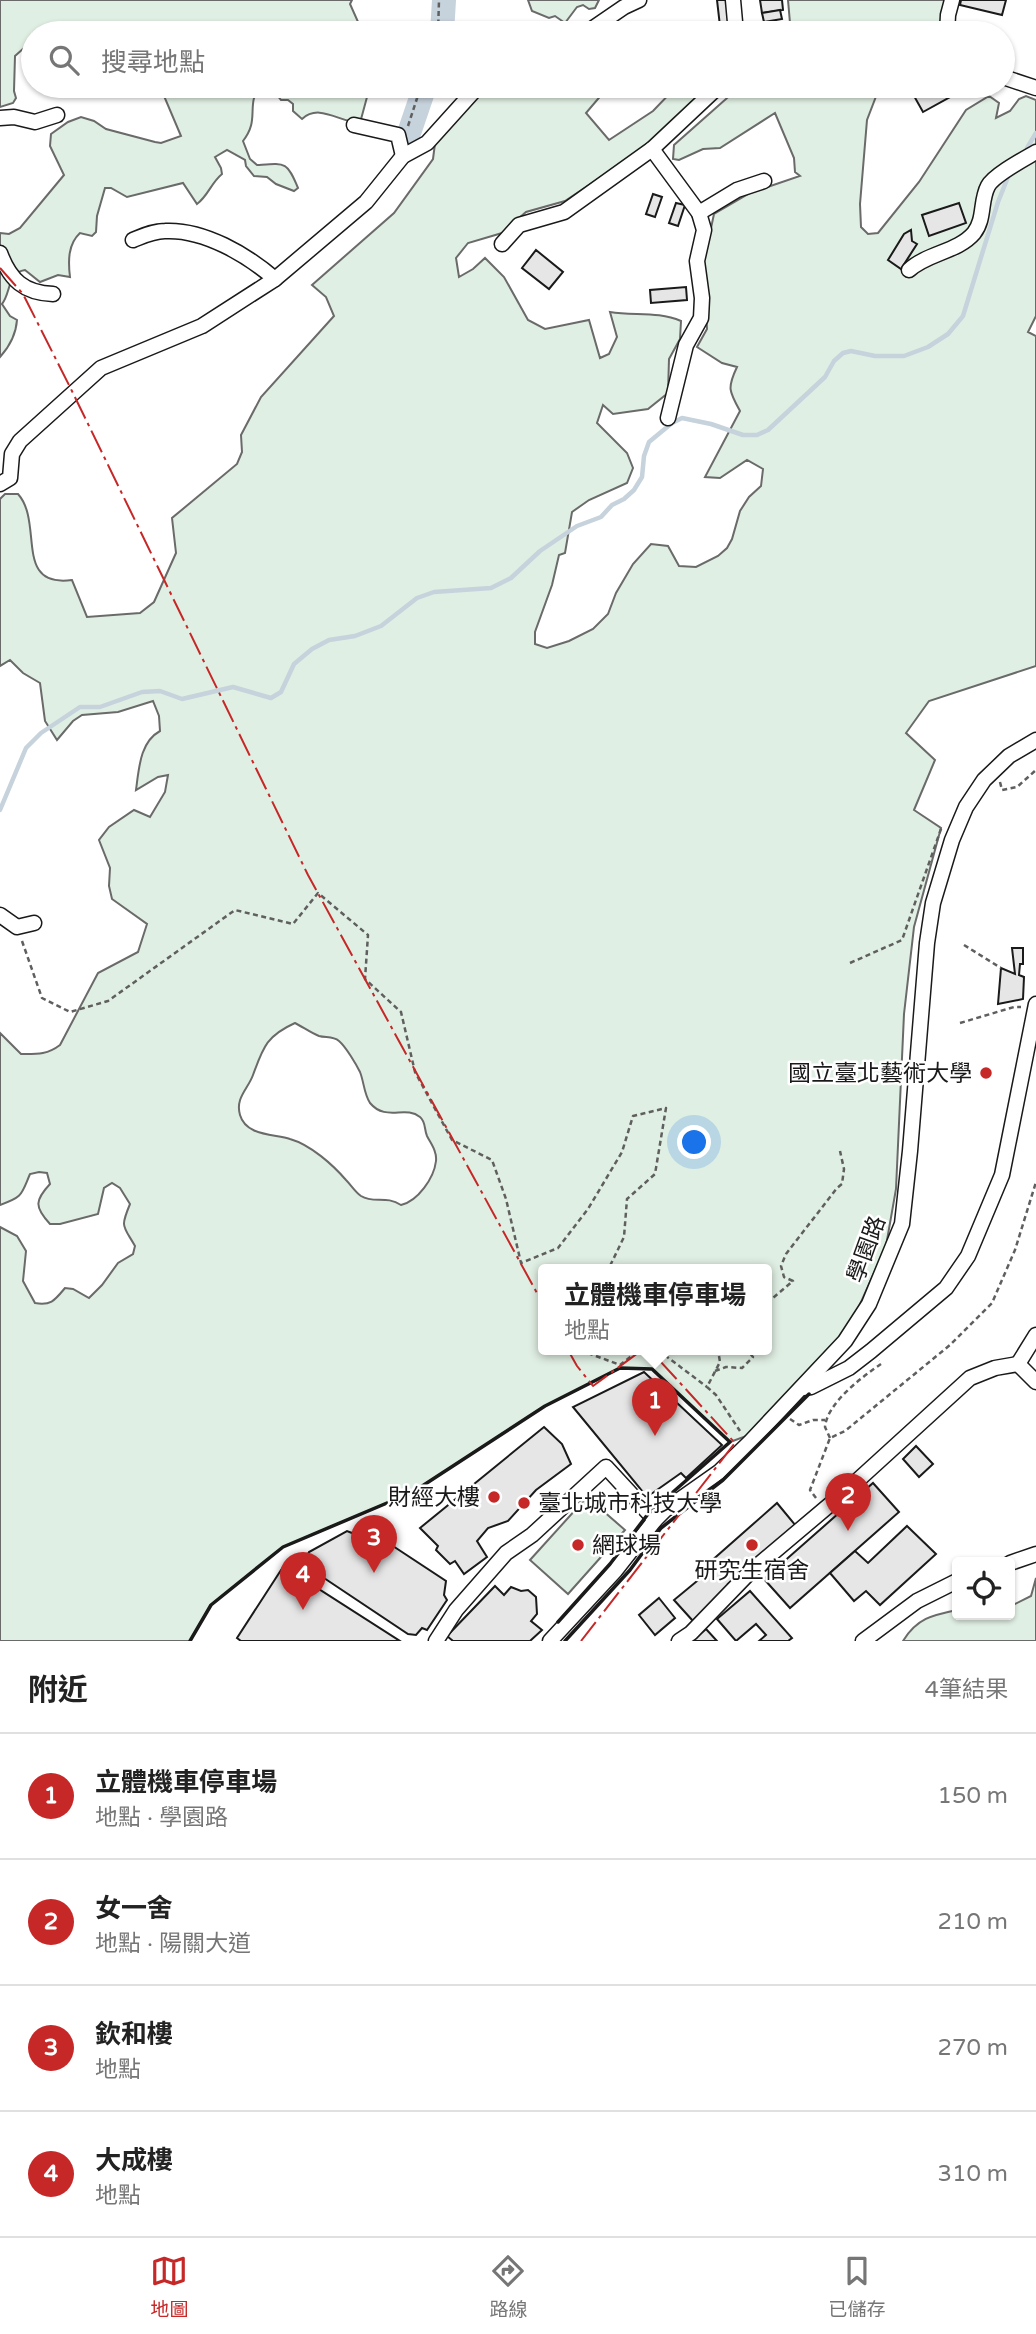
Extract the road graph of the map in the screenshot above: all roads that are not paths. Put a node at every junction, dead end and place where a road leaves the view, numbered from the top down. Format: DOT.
graph roads {
  1 [pos="639,0"];
  2 [pos="733,0"];
  3 [pos="952,0"];
  4 [pos="604,21"];
  5 [pos="735,21"];
  6 [pos="948,21"];
  7 [pos="1015,81"];
  8 [pos="1036,88"];
  9 [pos="468,98"];
  10 [pos="706,98"];
  11 [pos="57,115"];
  12 [pos="0,118"];
  13 [pos="354,124"];
  14 [pos="652,149"];
  15 [pos="1036,152"];
  16 [pos="403,156"];
  17 [pos="764,181"];
  18 [pos="699,213"];
  19 [pos="133,240"];
  20 [pos="502,244"];
  21 [pos="0,253"];
  22 [pos="909,270"];
  23 [pos="275,279"];
  24 [pos="53,294"];
  25 [pos="668,418"];
  26 [pos="0,484"];
  27 [pos="1036,740"];
  28 [pos="0,915"];
  29 [pos="34,923"];
  30 [pos="1036,1006"];
  31 [pos="1036,1335"];
  32 [pos="1018,1364"];
  33 [pos="1036,1382"];
  34 [pos="799,1389"];
  35 [pos="655,1520"];
  36 [pos="1036,1554"];
  37 [pos="1015,1561"];
  38 [pos="952,1584"];
  39 [pos="436,1641"];
  40 [pos="550,1641"];
  41 [pos="678,1641"];
  42 [pos="863,1641"];
  1 -- 4 [label="street"];
  2 -- 5 [label="street"];
  3 -- 6 [label="street"];
  7 -- 8 [label="street"];
  9 -- 16 [label="street"];
  10 -- 14 [label="street"];
  11 -- 12 [label="street"];
  13 -- 16 [label="street"];
  14 -- 18 [label="street"];
  14 -- 20 [label="street"];
  15 -- 22 [label="street"];
  16 -- 23 [label="street"];
  17 -- 18 [label="street"];
  18 -- 25 [label="street"];
  19 -- 23 [label="street"];
  21 -- 24 [label="street"];
  23 -- 26 [label="street"];
  27 -- 34 [label="street, 學園路"];
  28 -- 29 [label="street"];
  30 -- 34 [label="street"];
  31 -- 32 [label="street"];
  32 -- 33 [label="street"];
  32 -- 41 [label="street"];
  34 -- 35 [label="street, 學園路"];
  35 -- 39 [label="street"];
  35 -- 40 [label="street, 學園路"];
  36 -- 37 [label="street"];
  38 -- 42 [label="street"];
}
